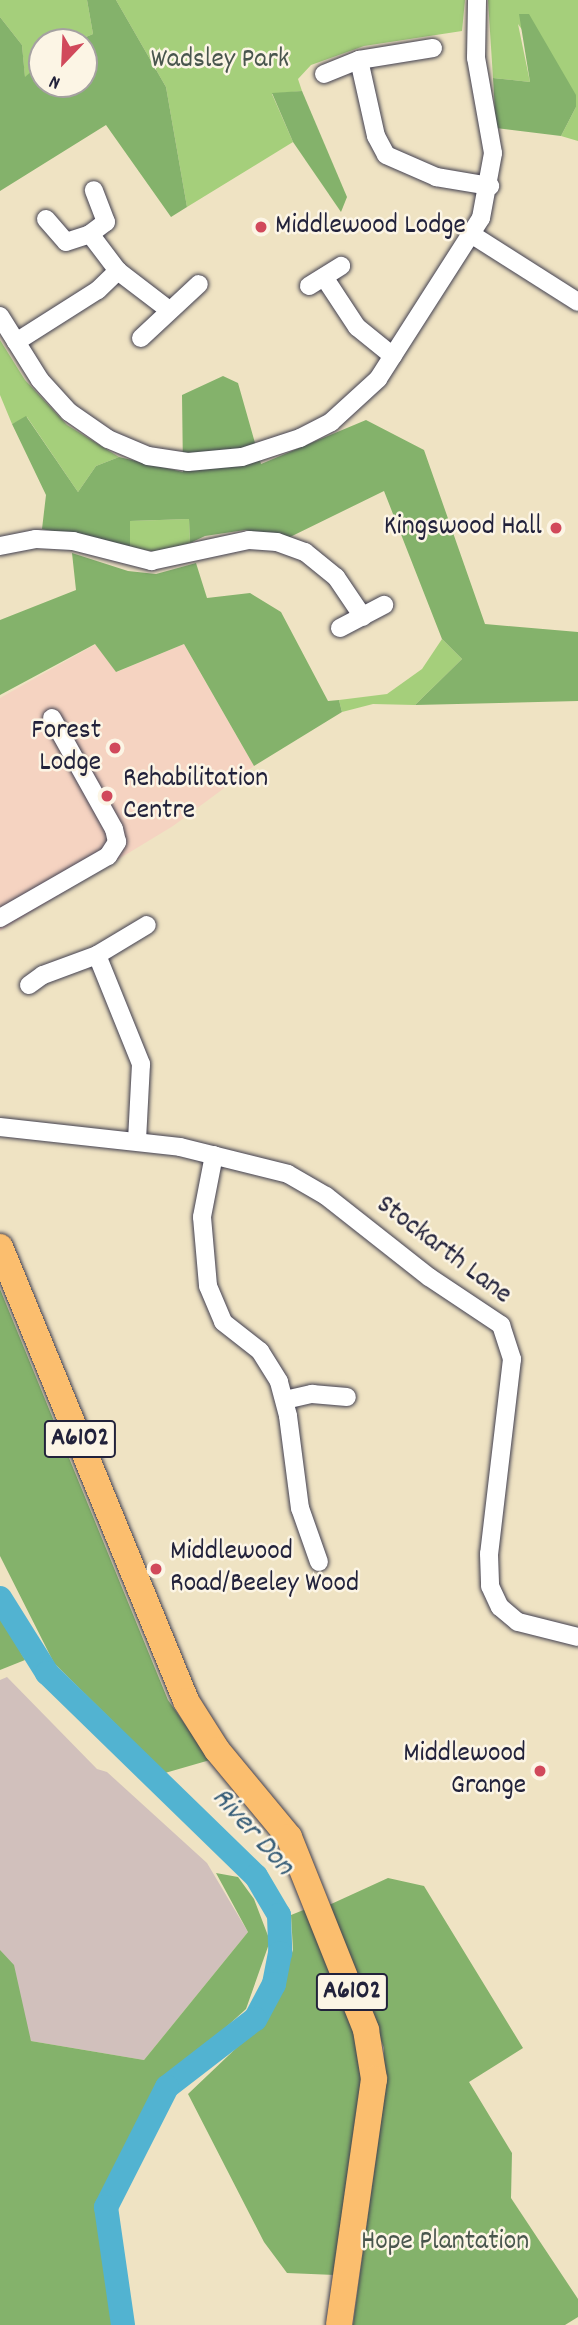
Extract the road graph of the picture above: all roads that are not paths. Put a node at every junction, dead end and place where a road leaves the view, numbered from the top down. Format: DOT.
graph roads {
  1 [pos="477,0"];
  2 [pos="433,48"];
  3 [pos="359,60"];
  4 [pos="324,74"];
  5 [pos="490,186"];
  6 [pos="94,190"];
  7 [pos="46,219"];
  8 [pos="90,234"];
  9 [pos="474,236"];
  10 [pos="341,266"];
  11 [pos="118,271"];
  12 [pos="200,284"];
  13 [pos="578,302"];
  14 [pos="169,310"];
  15 [pos="0,316"];
  16 [pos="141,338"];
  17 [pos="16,342"];
  18 [pos="393,356"];
  19 [pos="0,546"];
  20 [pos="384,605"];
  21 [pos="363,617"];
  22 [pos="340,628"];
  23 [pos="52,718"];
  24 [pos="0,918"];
  25 [pos="147,925"];
  26 [pos="97,955"];
  27 [pos="29,985"];
  28 [pos="0,1127"];
  29 [pos="137,1141"];
  30 [pos="214,1155"];
  31 [pos="0,1247"];
  32 [pos="347,1397"];
  33 [pos="285,1400"];
  34 [pos="319,1562"];
  35 [pos="578,1637"];
  36 [pos="339,2325"];
  1 -- 5 [label="street"];
  2 -- 3 [label="street"];
  3 -- 4 [label="street"];
  3 -- 5 [label="street"];
  5 -- 9 [label="street"];
  6 -- 8 [label="street"];
  7 -- 8 [label="street"];
  8 -- 11 [label="street"];
  9 -- 13 [label="street"];
  9 -- 18 [label="street"];
  10 -- 18 [label="street"];
  11 -- 14 [label="street"];
  11 -- 17 [label="street"];
  12 -- 14 [label="street"];
  14 -- 16 [label="street"];
  15 -- 17 [label="street"];
  17 -- 18 [label="street"];
  19 -- 21 [label="street"];
  20 -- 21 [label="street"];
  21 -- 22 [label="street"];
  23 -- 24 [label="street"];
  25 -- 26 [label="street"];
  26 -- 27 [label="street"];
  26 -- 29 [label="street"];
  28 -- 29 [label="street, Stockarth Lane"];
  29 -- 30 [label="street, Stockarth Lane"];
  30 -- 33 [label="street"];
  30 -- 35 [label="street, Stockarth Lane"];
  31 -- 36 [label="main road, A6102"];
  32 -- 33 [label="street"];
  33 -- 34 [label="street"];
}
